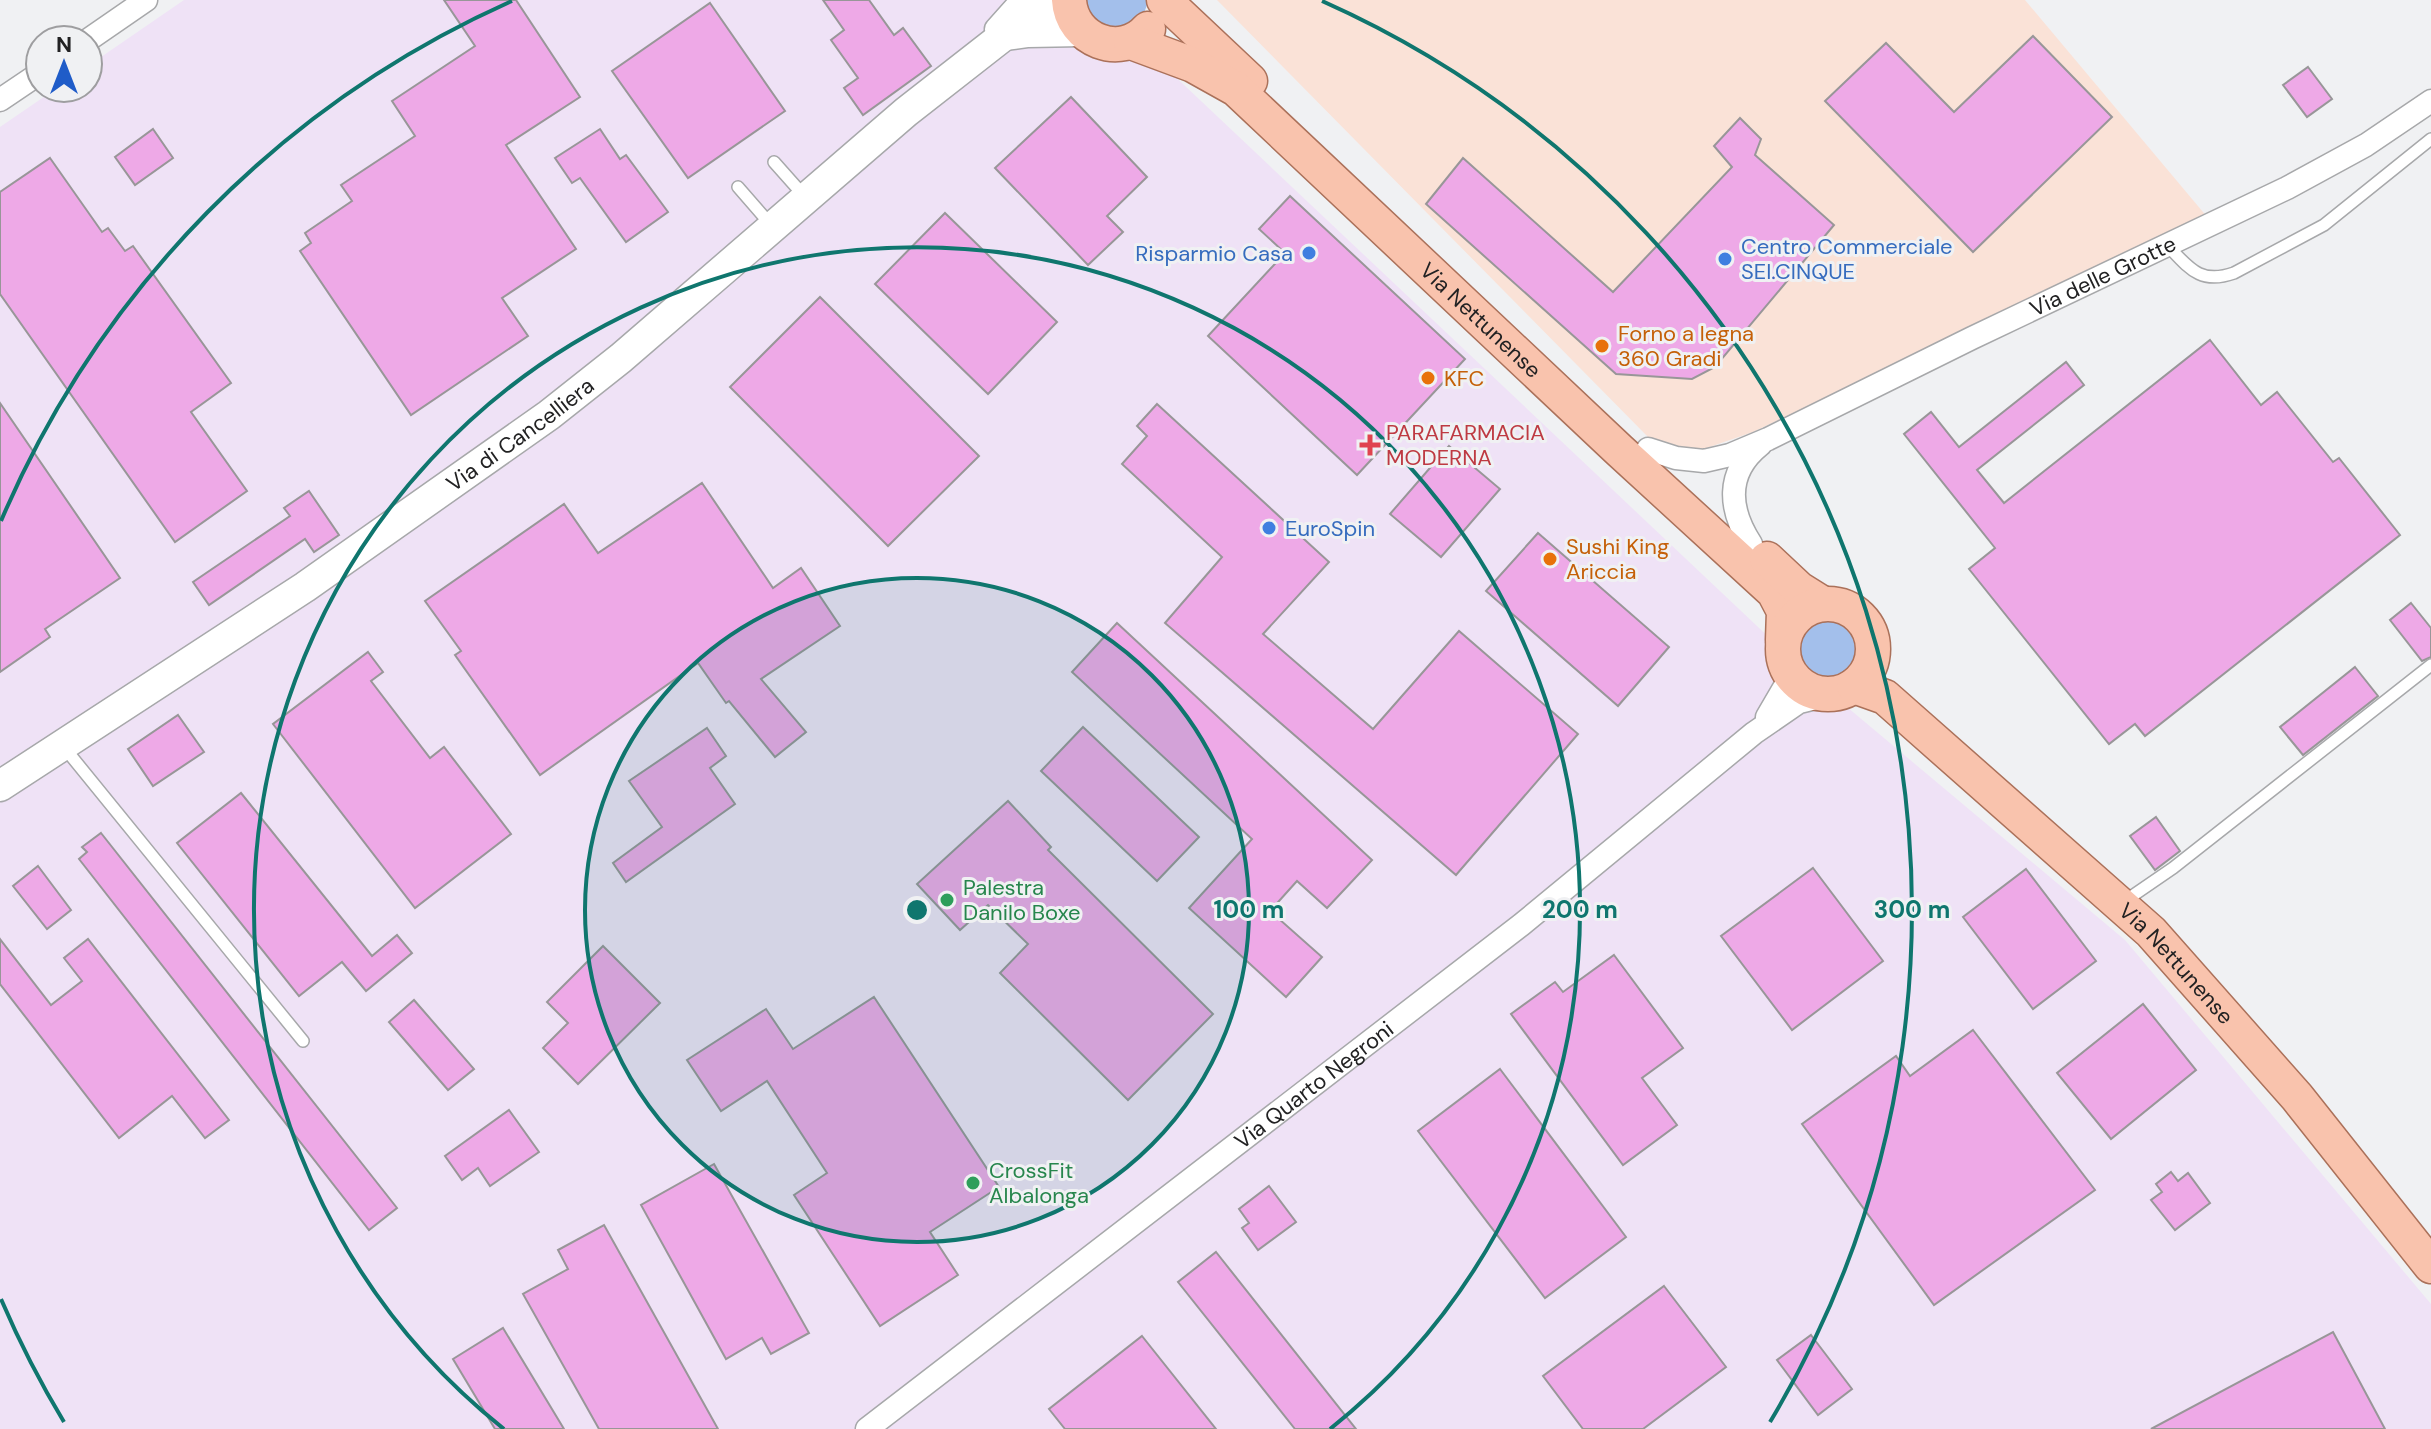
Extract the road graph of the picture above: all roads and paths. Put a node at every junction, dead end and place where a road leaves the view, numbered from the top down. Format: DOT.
graph roads {
  1 [pos="146,0"];
  2 [pos="1022,0"];
  3 [pos="1058,0"];
  4 [pos="1069,0"];
  5 [pos="1162,0"];
  6 [pos="104,29"];
  7 [pos="1082,31"];
  8 [pos="999,40"];
  9 [pos="1131,42"];
  10 [pos="24,84"];
  11 [pos="0,100"];
  12 [pos="2431,101"];
  13 [pos="2431,139"];
  14 [pos="774,162"];
  15 [pos="738,187"];
  16 [pos="807,198"];
  17 [pos="773,227"];
  18 [pos="2167,245"];
  19 [pos="1768,439"];
  20 [pos="1648,449"];
  21 [pos="1751,544"];
  22 [pos="1823,604"];
  23 [pos="1783,640"];
  24 [pos="2431,665"];
  25 [pos="1791,676"];
  26 [pos="1860,686"];
  27 [pos="1754,733"];
  28 [pos="63,745"];
  29 [pos="0,786"];
  30 [pos="2122,904"];
  31 [pos="303,1041"];
  32 [pos="2431,1266"];
  33 [pos="867,1429"];
  1 -- 6 [label="street"];
  2 -- 8 [label="street"];
  3 -- 8 [label="street, Via di Cancelliera"];
  4 -- 7 [label="main road"];
  5 -- 9 [label="main road, Via Nettunense"];
  5 -- 20 [label="main road, Via Nettunense"];
  7 -- 8 [label="street"];
  7 -- 9 [label="main road, Via Nettunense"];
  8 -- 16 [label="street, Via di Cancelliera"];
  9 -- 23 [label="main road, Via Nettunense"];
  10 -- 11 [label="street"];
  12 -- 18 [label="street, Via delle Grotte"];
  13 -- 18 [label="lane"];
  14 -- 16 [label="lane"];
  15 -- 17 [label="lane"];
  16 -- 17 [label="street, Via di Cancelliera"];
  17 -- 28 [label="street, Via di Cancelliera"];
  18 -- 19 [label="street, Via delle Grotte"];
  19 -- 20 [label="street, Via delle Grotte"];
  19 -- 21 [label="street, Via delle Grotte"];
  20 -- 21 [label="main road, Via Nettunense"];
  21 -- 22 [label="main road, Via Nettunense"];
  22 -- 23 [label="main road"];
  22 -- 26 [label="main road"];
  23 -- 25 [label="main road"];
  24 -- 30 [label="lane"];
  25 -- 26 [label="main road"];
  25 -- 27 [label="street, Via Quarto Negroni"];
  26 -- 27 [label="street, Via Quarto Negroni"];
  26 -- 30 [label="main road, Via Nettunense"];
  27 -- 33 [label="street, Via Quarto Negroni"];
  28 -- 29 [label="street, Via di Cancelliera"];
  28 -- 31 [label="lane"];
  30 -- 32 [label="main road, Via Nettunense"];
}
